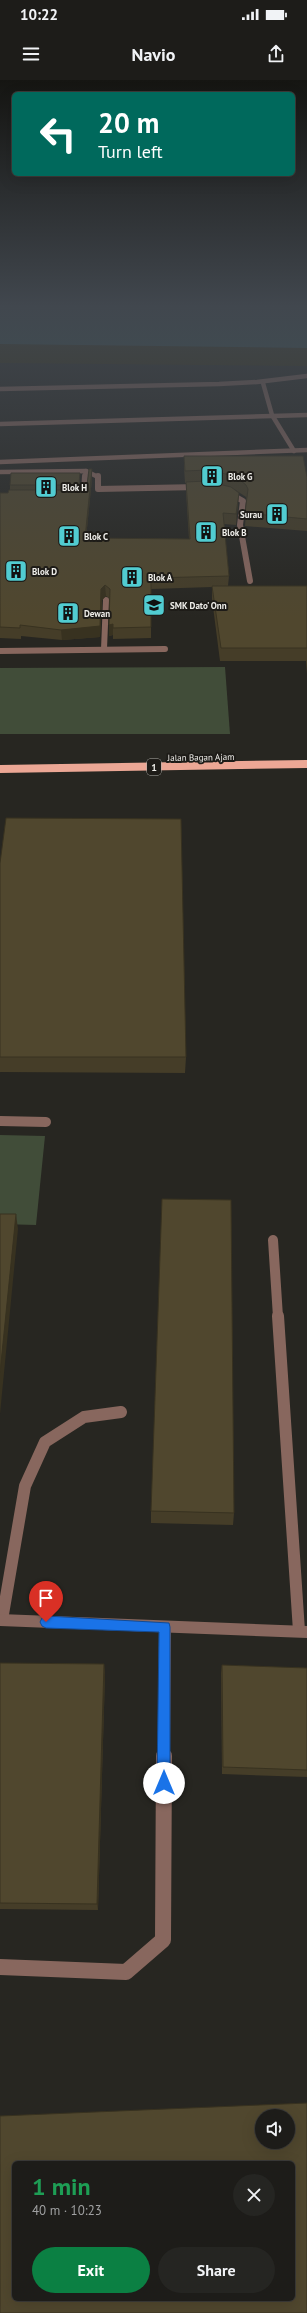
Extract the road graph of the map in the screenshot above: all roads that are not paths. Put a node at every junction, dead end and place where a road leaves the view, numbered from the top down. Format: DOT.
graph roads {
  1 [pos="271,410"];
  2 [pos="307,414"];
  3 [pos="272,415"];
  4 [pos="0,424"];
  5 [pos="307,450"];
  6 [pos="294,451"];
  7 [pos="0,462"];
  8 [pos="86,471"];
  9 [pos="0,472"];
  10 [pos="206,487"];
  11 [pos="220,490"];
  12 [pos="68,496"];
  13 [pos="250,581"];
  14 [pos="106,600"];
  15 [pos="164,649"];
  16 [pos="104,650"];
  17 [pos="0,651"];
  18 [pos="307,764"];
  19 [pos="0,769"];
  20 [pos="0,1121"];
  21 [pos="46,1122"];
  22 [pos="273,1240"];
  23 [pos="121,1412"];
  24 [pos="1,1620"];
  25 [pos="164,1627"];
  26 [pos="303,1632"];
  27 [pos="0,1967"];
  1 -- 3 [label="street"];
  2 -- 3 [label="street"];
  3 -- 4 [label="street"];
  3 -- 6 [label="street"];
  5 -- 6 [label="street"];
  6 -- 7 [label="street"];
  8 -- 9 [label="street"];
  8 -- 10 [label="street"];
  8 -- 12 [label="street"];
  11 -- 13 [label="street"];
  14 -- 16 [label="street"];
  15 -- 16 [label="street"];
  16 -- 17 [label="street"];
  18 -- 19 [label="main road, Jalan Bagan Ajam / 1"];
  20 -- 21 [label="street"];
  22 -- 26 [label="street"];
  23 -- 24 [label="street"];
  24 -- 25 [label="street"];
  25 -- 26 [label="street"];
  25 -- 27 [label="street"];
}
